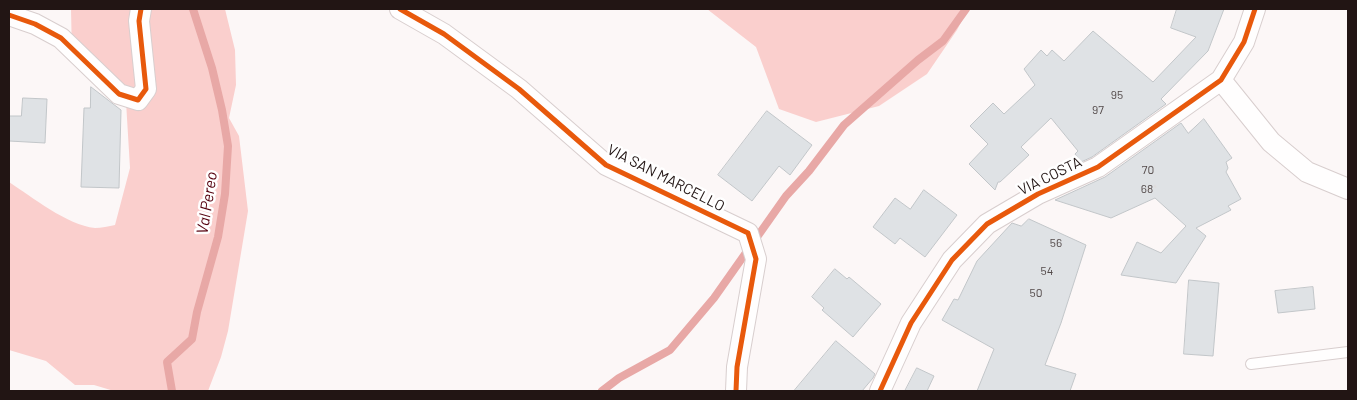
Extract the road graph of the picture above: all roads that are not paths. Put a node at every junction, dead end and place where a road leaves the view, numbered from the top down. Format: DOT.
graph roads {
  1 [pos="141,9"];
  2 [pos="400,9"];
  3 [pos="1255,9"];
  4 [pos="9,15"];
  5 [pos="1221,80"];
  6 [pos="1348,189"];
  7 [pos="1348,352"];
  8 [pos="1251,364"];
  9 [pos="736,391"];
  10 [pos="880,391"];
  1 -- 4 [label="street"];
  2 -- 9 [label="street, VIA SAN MARCELLO"];
  3 -- 5 [label="street, VIA COSTA"];
  5 -- 6 [label="street"];
  5 -- 10 [label="street, VIA COSTA"];
  7 -- 8 [label="lane"];
}
